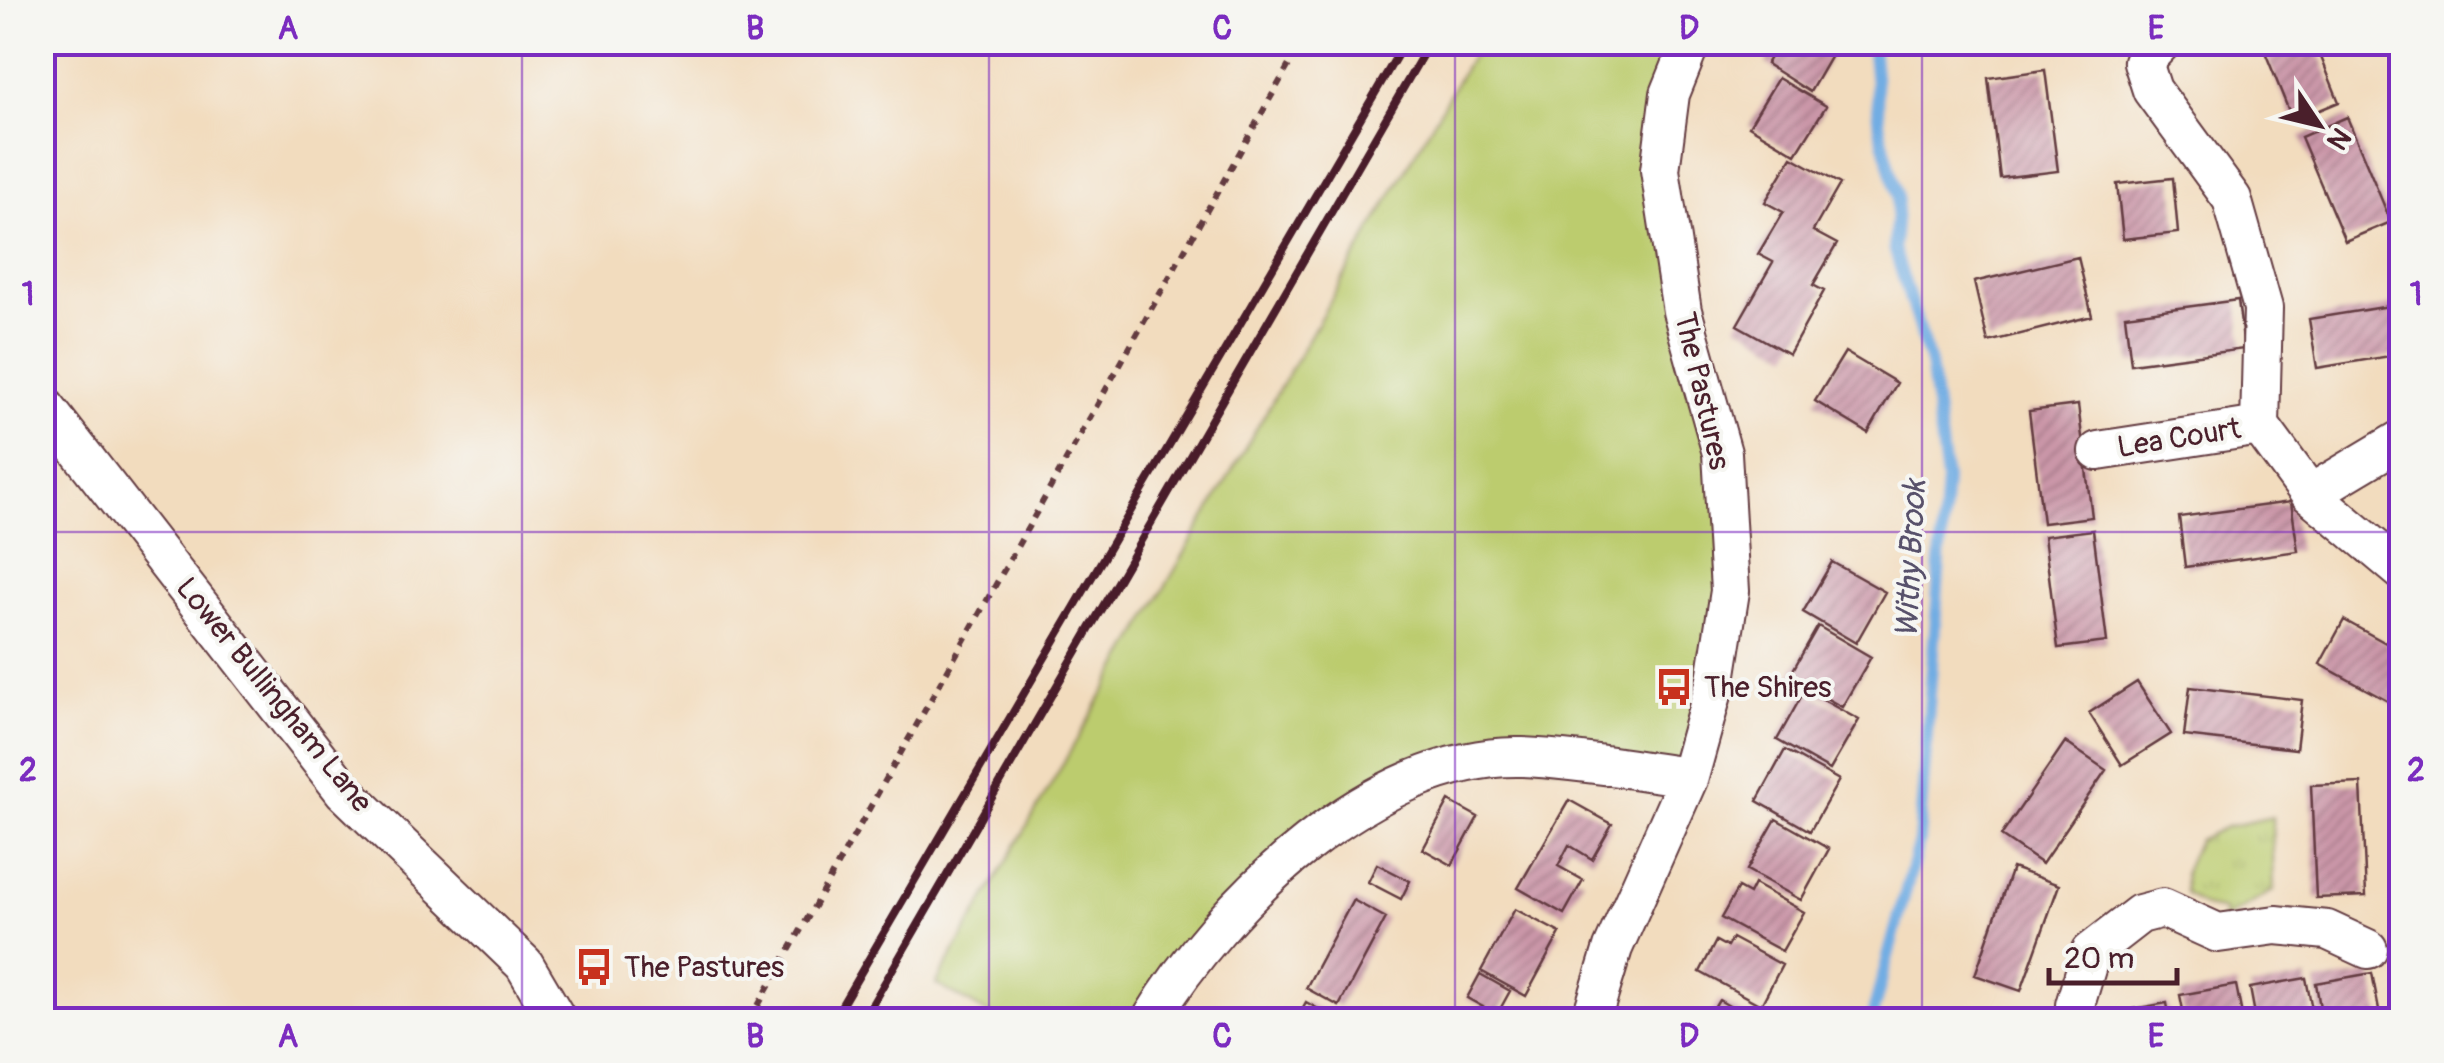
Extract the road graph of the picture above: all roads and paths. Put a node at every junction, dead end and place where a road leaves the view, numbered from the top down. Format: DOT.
graph roads {
  1 [pos="1302,42"];
  2 [pos="1691,42"];
  3 [pos="2162,42"];
  4 [pos="42,403"];
  5 [pos="2260,426"];
  6 [pos="2402,439"];
  7 [pos="2098,451"];
  8 [pos="2310,494"];
  9 [pos="2402,570"];
  10 [pos="1689,777"];
  11 [pos="2368,948"];
  12 [pos="556,1020"];
  13 [pos="750,1020"];
  14 [pos="1151,1020"];
  15 [pos="1590,1020"];
  16 [pos="2079,1020"];
  1 -- 13 [label="path"];
  2 -- 10 [label="street, The Pastures"];
  3 -- 5 [label="street"];
  4 -- 12 [label="street, Lower Bullingham Lane"];
  5 -- 7 [label="street, Lea Court"];
  5 -- 8 [label="street"];
  6 -- 8 [label="street"];
  8 -- 9 [label="street"];
  10 -- 14 [label="street"];
  10 -- 15 [label="street, The Pastures"];
  11 -- 16 [label="street"];
}
